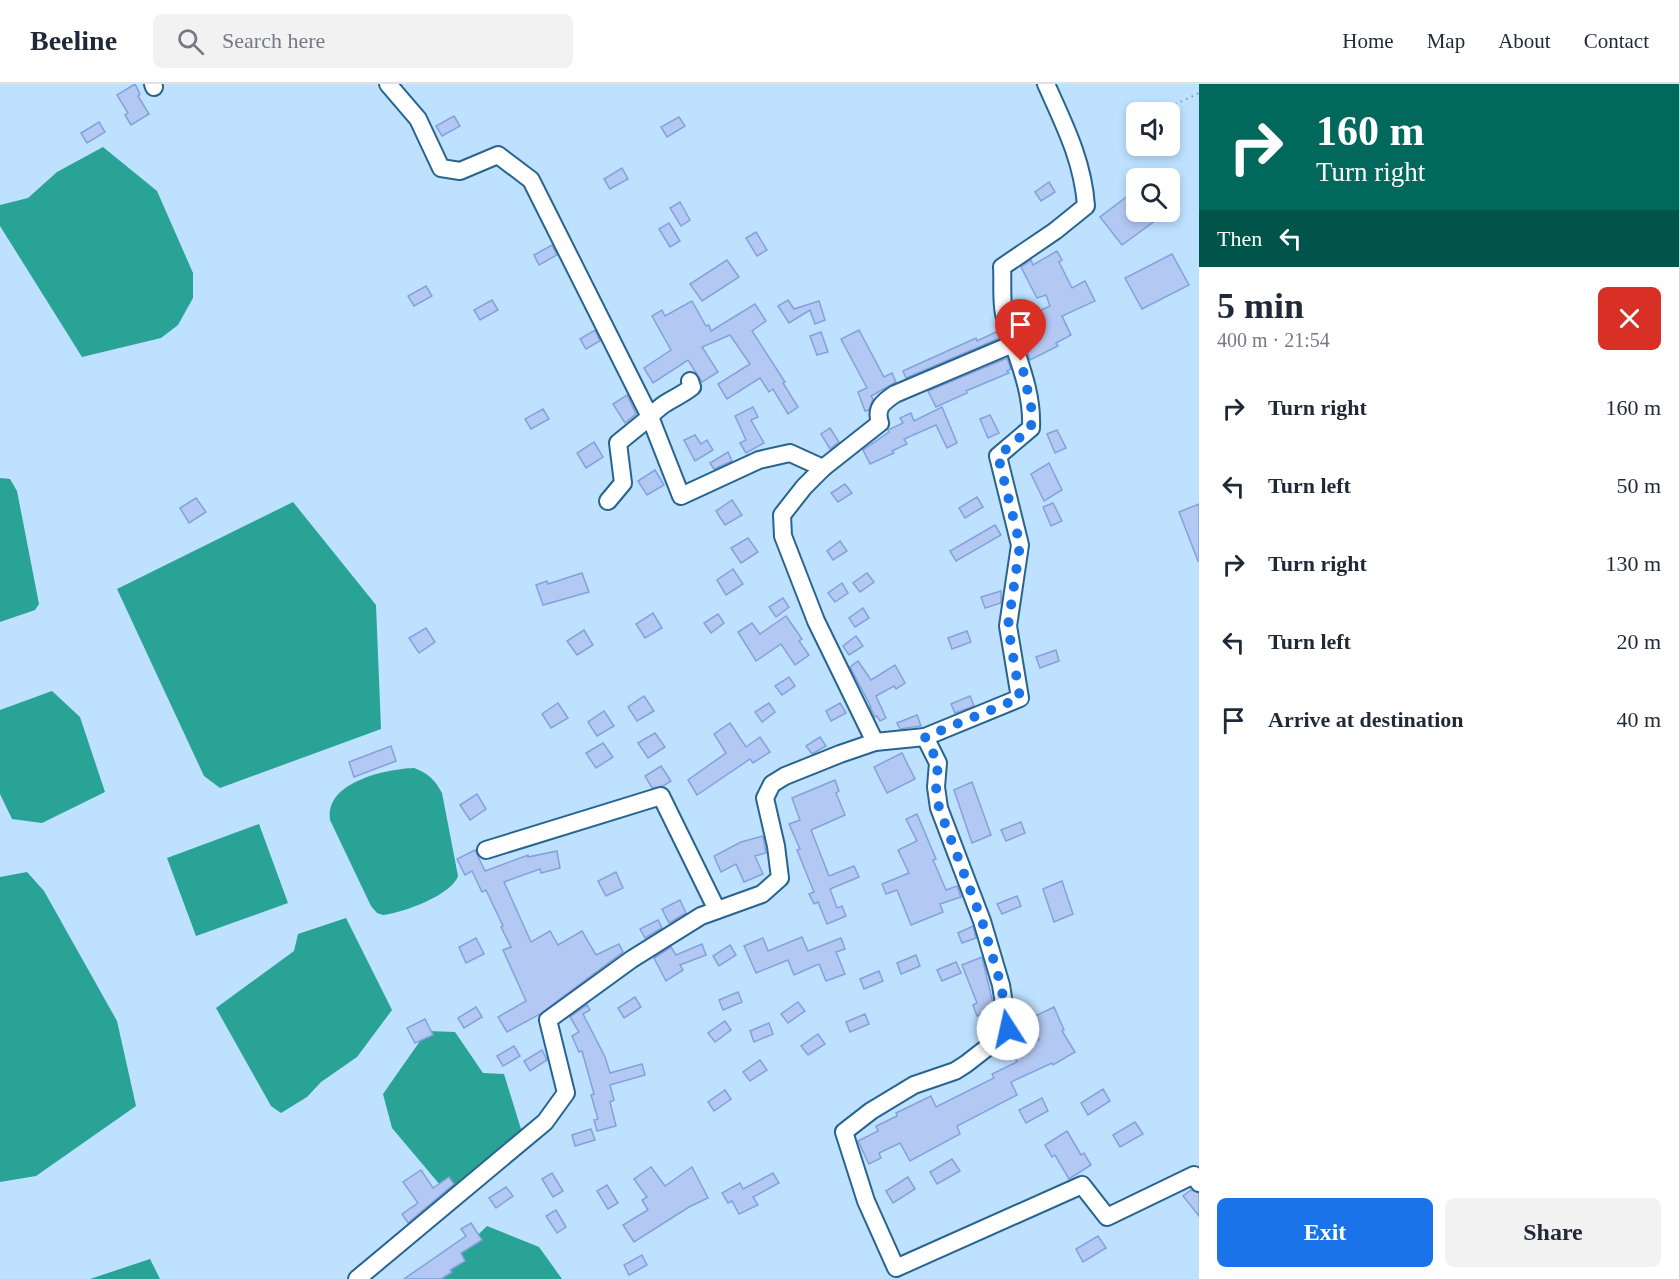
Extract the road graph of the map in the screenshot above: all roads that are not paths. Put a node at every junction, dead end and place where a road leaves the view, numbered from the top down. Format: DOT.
graph roads {
  1 [pos="388,84"];
  2 [pos="1046,84"];
  3 [pos="1015,343"];
  4 [pos="690,381"];
  5 [pos="650,417"];
  6 [pos="823,468"];
  7 [pos="608,501"];
  8 [pos="925,737"];
  9 [pos="875,742"];
  10 [pos="486,850"];
  11 [pos="717,910"];
  12 [pos="1199,1183"];
  13 [pos="357,1279"];
  1 -- 5 [label="street"];
  2 -- 3 [label="street"];
  3 -- 6 [label="street"];
  3 -- 8 [label="street"];
  4 -- 5 [label="street"];
  5 -- 6 [label="street"];
  5 -- 7 [label="street"];
  6 -- 9 [label="street"];
  8 -- 9 [label="street"];
  8 -- 12 [label="street"];
  9 -- 11 [label="street"];
  10 -- 11 [label="street"];
  11 -- 13 [label="street"];
}
